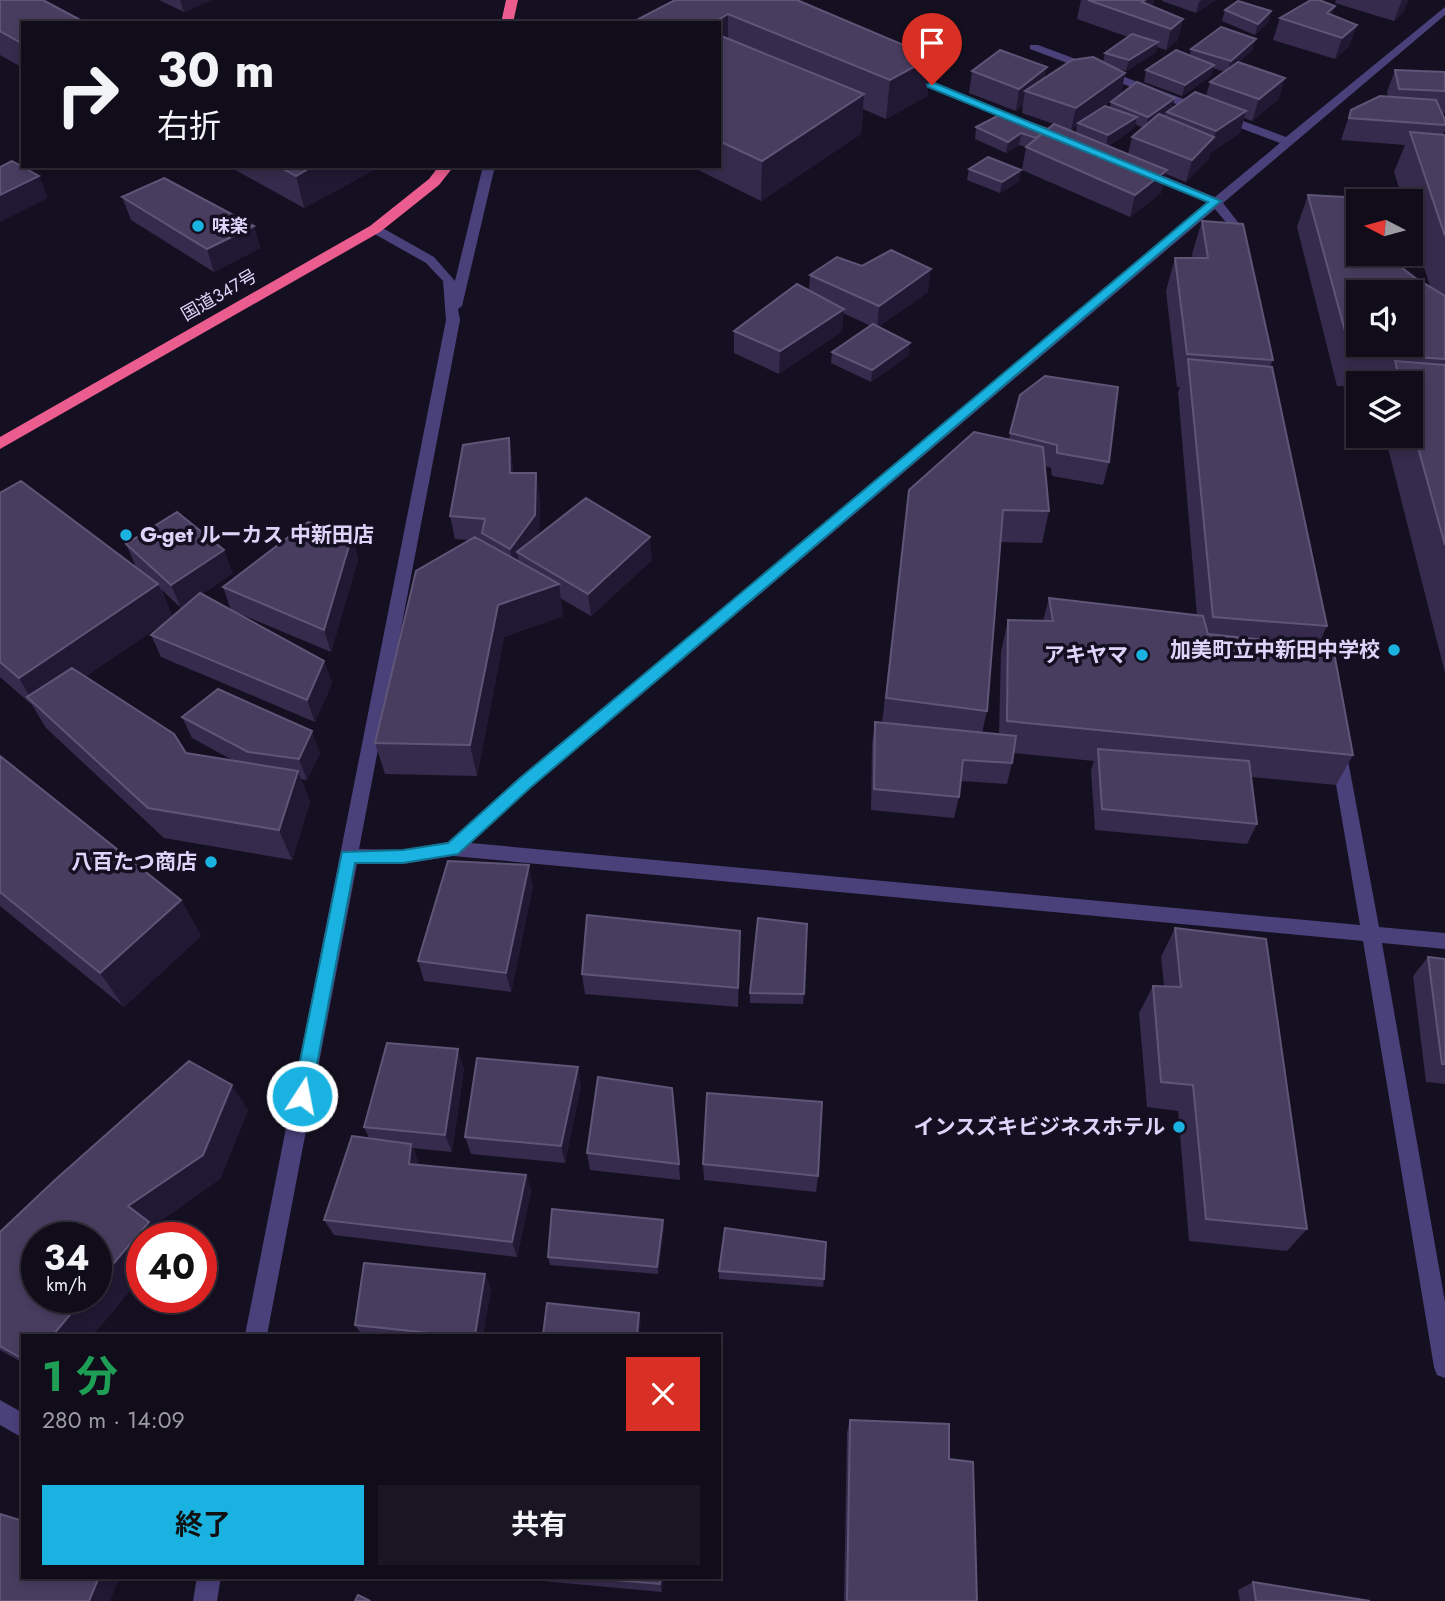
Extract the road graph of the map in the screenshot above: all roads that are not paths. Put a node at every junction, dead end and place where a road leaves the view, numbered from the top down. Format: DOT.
graph roads {
  1 [pos="512,0"];
  2 [pos="1445,9"];
  3 [pos="507,21"];
  4 [pos="1034,47"];
  5 [pos="893,69"];
  6 [pos="1035,127"];
  7 [pos="1288,142"];
  8 [pos="1125,164"];
  9 [pos="445,168"];
  10 [pos="489,168"];
  11 [pos="1216,201"];
  12 [pos="375,229"];
  13 [pos="1243,266"];
  14 [pos="453,320"];
  15 [pos="0,443"];
  16 [pos="1336,734"];
  17 [pos="453,849"];
  18 [pos="348,856"];
  19 [pos="1369,934"];
  20 [pos="1445,941"];
  21 [pos="256,1334"];
  22 [pos="1445,1367"];
  23 [pos="0,1412"];
  24 [pos="21,1425"];
  25 [pos="209,1579"];
  26 [pos="205,1601"];
  1 -- 3 [label="highway"];
  2 -- 7 [label="street"];
  4 -- 7 [label="street"];
  5 -- 6 [label="street"];
  7 -- 11 [label="street"];
  8 -- 11 [label="street"];
  9 -- 12 [label="highway, 国道347号"];
  10 -- 14 [label="street"];
  11 -- 13 [label="street"];
  11 -- 17 [label="street"];
  12 -- 14 [label="street"];
  12 -- 15 [label="highway, 国道347号"];
  14 -- 18 [label="street"];
  16 -- 19 [label="street"];
  17 -- 18 [label="street"];
  17 -- 19 [label="street"];
  18 -- 21 [label="street"];
  19 -- 20 [label="street"];
  19 -- 22 [label="street"];
  23 -- 24 [label="street"];
  25 -- 26 [label="street"];
}
